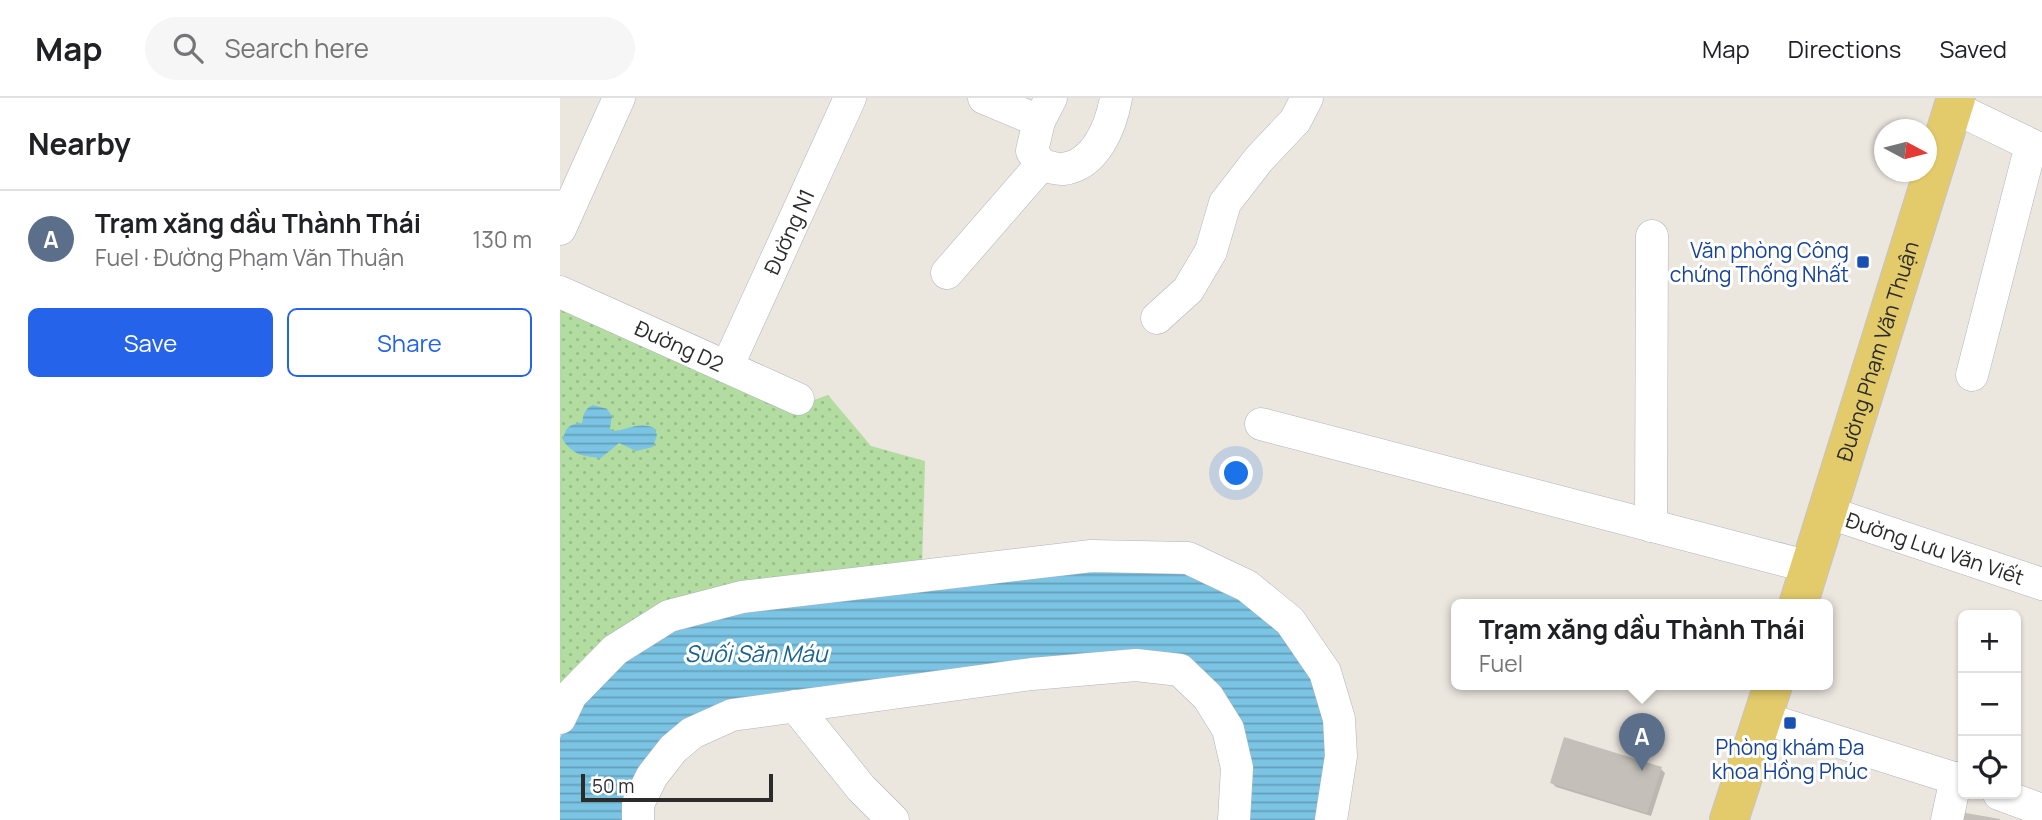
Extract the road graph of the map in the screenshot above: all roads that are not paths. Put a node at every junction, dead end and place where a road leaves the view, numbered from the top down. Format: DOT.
graph roads {
  1 [pos="619,98"];
  2 [pos="850,98"];
  3 [pos="984,98"];
  4 [pos="1116,98"];
  5 [pos="1307,98"];
  6 [pos="1955,103"];
  7 [pos="1045,110"];
  8 [pos="2037,148"];
  9 [pos="1041,164"];
  10 [pos="560,229"];
  11 [pos="1652,236"];
  12 [pos="947,273"];
  13 [pos="560,292"];
  14 [pos="1157,318"];
  15 [pos="727,367"];
  16 [pos="1972,375"];
  17 [pos="798,399"];
  18 [pos="1261,425"];
  19 [pos="1827,512"];
  20 [pos="1651,526"];
  21 [pos="1810,567"];
  22 [pos="2042,584"];
  23 [pos="1800,599"];
  24 [pos="1768,702"];
  25 [pos="795,706"];
  26 [pos="560,718"];
  27 [pos="1958,778"];
  28 [pos="1958,785"];
  29 [pos="2012,799"];
  30 [pos="2042,810"];
  31 [pos="638,820"];
  32 [pos="893,820"];
  33 [pos="1234,820"];
  34 [pos="1331,820"];
  35 [pos="1729,820"];
  36 [pos="1947,820"];
  1 -- 10 [label="street"];
  2 -- 15 [label="street, Đường N1"];
  3 -- 7 [label="street"];
  4 -- 9 [label="street"];
  5 -- 14 [label="street"];
  6 -- 8 [label="street"];
  6 -- 19 [label="main road, Đường Phạm Văn Thuận"];
  7 -- 9 [label="street"];
  8 -- 16 [label="street"];
  9 -- 12 [label="street"];
  11 -- 20 [label="street"];
  13 -- 15 [label="street, Đường D2"];
  15 -- 17 [label="street, Đường D2"];
  18 -- 20 [label="street"];
  19 -- 21 [label="main road, Đường Phạm Văn Thuận"];
  19 -- 22 [label="street, Đường Lưu Văn Viết"];
  20 -- 21 [label="street"];
  21 -- 23 [label="main road, Đường Phạm Văn Thuận"];
  24 -- 27 [label="street"];
  24 -- 35 [label="main road"];
  25 -- 31 [label="street"];
  25 -- 32 [label="street"];
  25 -- 33 [label="street"];
  26 -- 34 [label="street"];
  28 -- 36 [label="street"];
  29 -- 30 [label="street"];
}
